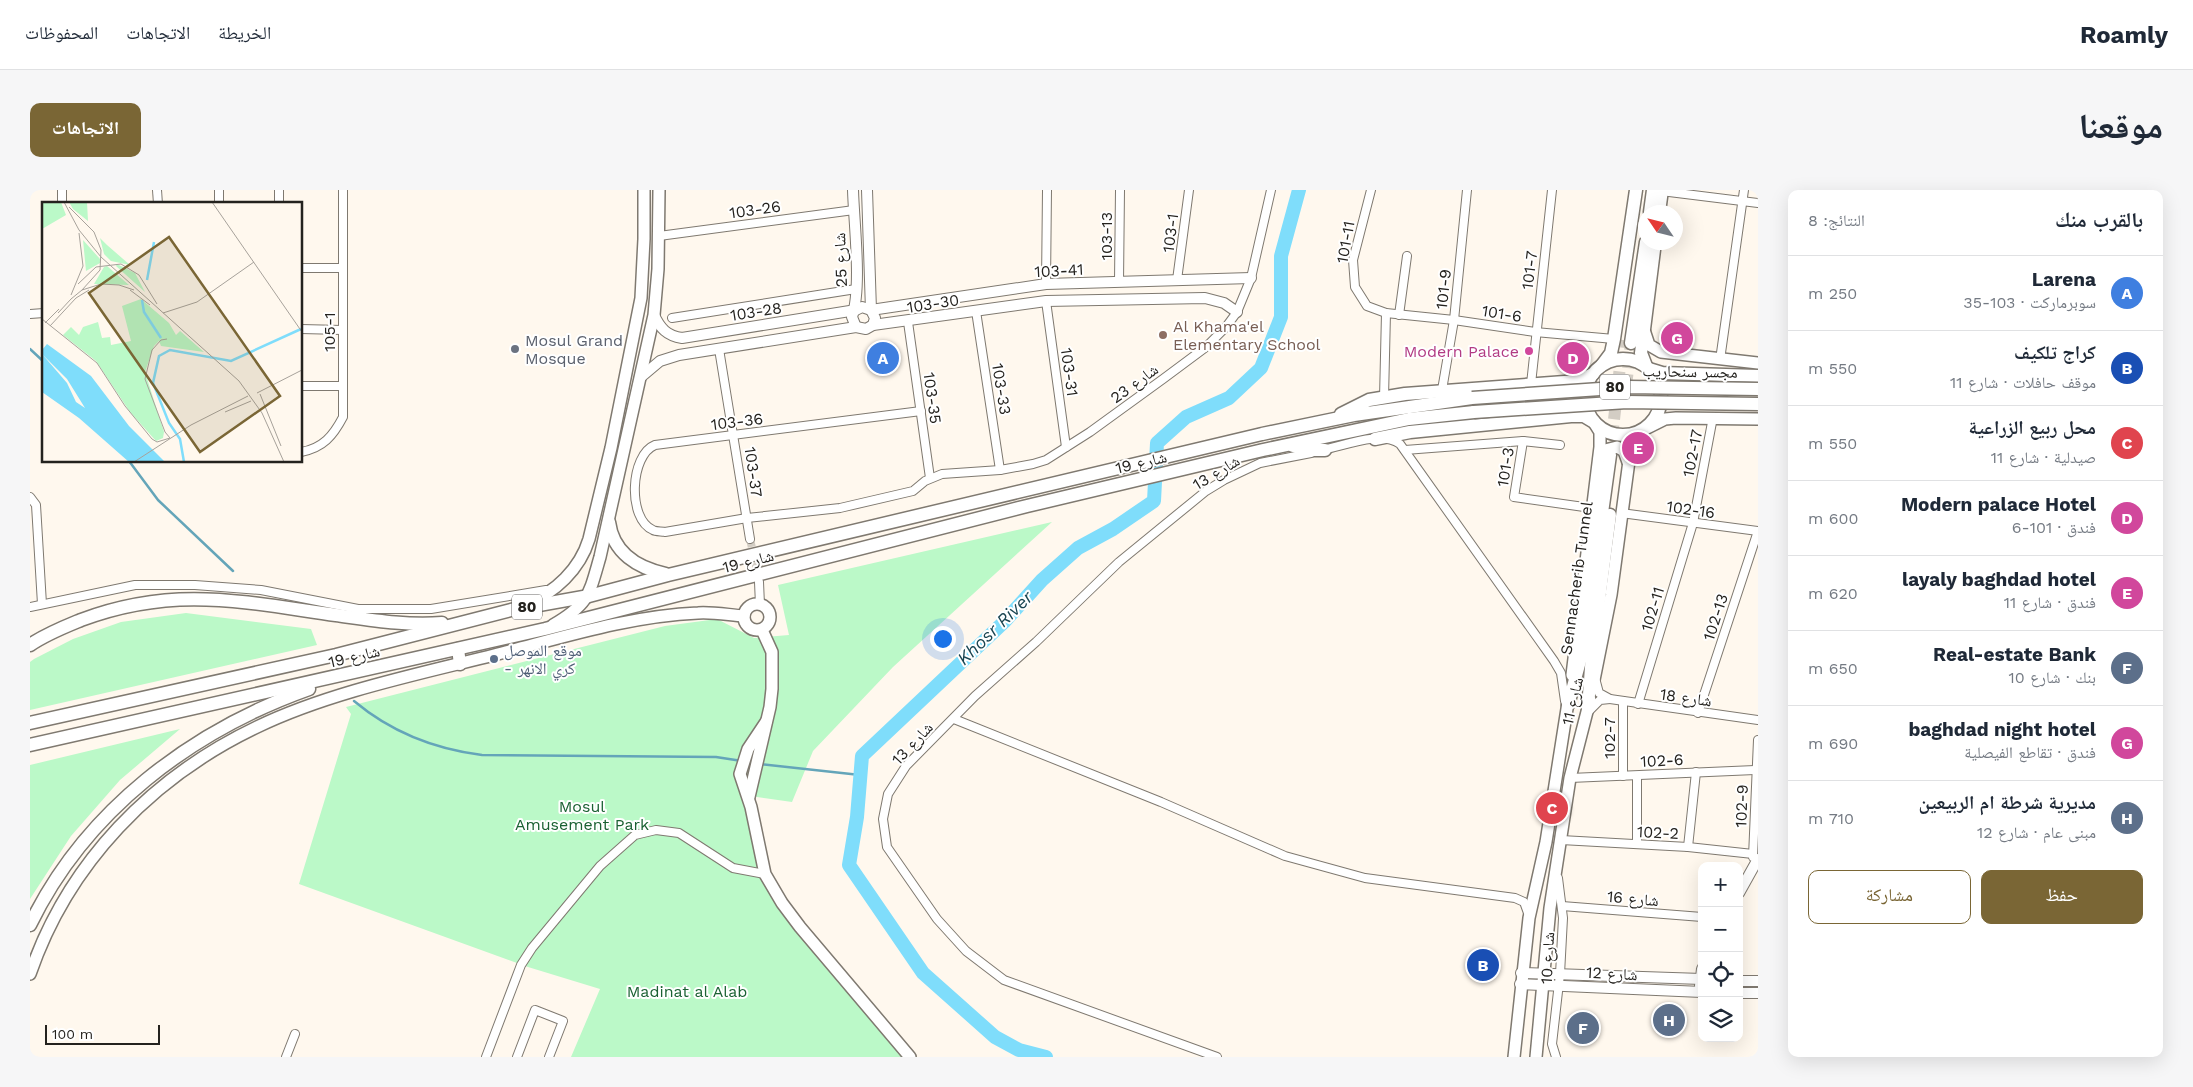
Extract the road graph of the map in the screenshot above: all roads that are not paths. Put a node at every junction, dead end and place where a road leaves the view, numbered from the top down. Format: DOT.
graph roads {
  1 [pos="343,190"];
  2 [pos="644,190"];
  3 [pos="659,190"];
  4 [pos="853,190"];
  5 [pos="867,190"];
  6 [pos="1047,190"];
  7 [pos="1120,190"];
  8 [pos="1189,190"];
  9 [pos="1271,190"];
  10 [pos="1371,190"];
  11 [pos="1467,190"];
  12 [pos="1552,190"];
  13 [pos="1636,190"];
  14 [pos="1642,190"];
  15 [pos="1659,190"];
  16 [pos="1744,190"];
  17 [pos="1742,201"];
  18 [pos="1758,203"];
  19 [pos="1653,205"];
  20 [pos="1659,205"];
  21 [pos="854,210"];
  22 [pos="659,236"];
  23 [pos="1644,250"];
  24 [pos="1654,250"];
  25 [pos="1407,256"];
  26 [pos="302,268"];
  27 [pos="343,268"];
  28 [pos="1250,278"];
  29 [pos="1178,280"];
  30 [pos="1150,281"];
  31 [pos="1119,282"];
  32 [pos="1046,284"];
  33 [pos="856,289"];
  34 [pos="1150,299"];
  35 [pos="1046,301"];
  36 [pos="856,310"];
  37 [pos="871,310"];
  38 [pos="976,311"];
  39 [pos="1237,312"];
  40 [pos="1386,313"];
  41 [pos="1399,314"];
  42 [pos="654,315"];
  43 [pos="672,318"];
  44 [pos="1454,320"];
  45 [pos="908,322"];
  46 [pos="872,326"];
  47 [pos="1616,326"];
  48 [pos="856,327"];
  49 [pos="302,329"];
  50 [pos="342,330"];
  51 [pos="1643,330"];
  52 [pos="1535,332"];
  53 [pos="1623,341"];
  54 [pos="719,349"];
  55 [pos="1720,360"];
  56 [pos="1758,364"];
  57 [pos="1602,365"];
  58 [pos="1647,367"];
  59 [pos="1593,374"];
  60 [pos="1758,376"];
  61 [pos="641,377"];
  62 [pos="1530,384"];
  63 [pos="302,386"];
  64 [pos="343,386"];
  65 [pos="1758,389"];
  66 [pos="1442,390"];
  67 [pos="1384,398"];
  68 [pos="1472,398"];
  69 [pos="1758,404"];
  70 [pos="921,411"];
  71 [pos="1474,412"];
  72 [pos="1713,417"];
  73 [pos="1758,419"];
  74 [pos="1322,422"];
  75 [pos="1595,423"];
  76 [pos="1645,429"];
  77 [pos="735,436"];
  78 [pos="1375,439"];
  79 [pos="1523,441"];
  80 [pos="1560,445"];
  81 [pos="1280,446"];
  82 [pos="1066,447"];
  83 [pos="1325,450"];
  84 [pos="1405,450"];
  85 [pos="302,452"];
  86 [pos="1619,457"];
  87 [pos="1598,460"];
  88 [pos="1000,470"];
  89 [pos="930,478"];
  90 [pos="30,497"];
  91 [pos="1591,508"];
  92 [pos="1621,513"];
  93 [pos="747,518"];
  94 [pos="609,522"];
  95 [pos="1693,523"];
  96 [pos="1758,531"];
  97 [pos="750,539"];
  98 [pos="585,551"];
  99 [pos="600,557"];
  100 [pos="668,575"];
  101 [pos="759,582"];
  102 [pos="553,589"];
  103 [pos="589,596"];
  104 [pos="42,604"];
  105 [pos="760,604"];
  106 [pos="30,607"];
  107 [pos="511,610"];
  108 [pos="744,616"];
  109 [pos="479,618"];
  110 [pos="545,629"];
  111 [pos="762,630"];
  112 [pos="30,645"];
  113 [pos="458,649"];
  114 [pos="460,664"];
  115 [pos="363,671"];
  116 [pos="1595,676"];
  117 [pos="1610,699"];
  118 [pos="1623,701"];
  119 [pos="1638,704"];
  120 [pos="1568,705"];
  121 [pos="1587,712"];
  122 [pos="1698,712"];
  123 [pos="954,719"];
  124 [pos="1758,720"];
  125 [pos="766,722"];
  126 [pos="30,724"];
  127 [pos="1564,725"];
  128 [pos="1758,740"];
  129 [pos="30,745"];
  130 [pos="1756,770"];
  131 [pos="1696,772"];
  132 [pos="1623,776"];
  133 [pos="1637,776"];
  134 [pos="1570,778"];
  135 [pos="749,801"];
  136 [pos="1561,840"];
  137 [pos="1636,844"];
  138 [pos="1688,847"];
  139 [pos="1756,856"];
  140 [pos="1558,858"];
  141 [pos="765,874"];
  142 [pos="1538,882"];
  143 [pos="1743,886"];
  144 [pos="1514,898"];
  145 [pos="1562,906"];
  146 [pos="1698,917"];
  147 [pos="1529,918"];
  148 [pos="30,925"];
  149 [pos="30,974"];
  150 [pos="1560,974"];
  151 [pos="1698,976"];
  152 [pos="1521,979"];
  153 [pos="1543,979"];
  154 [pos="1743,981"];
  155 [pos="1758,981"];
  156 [pos="1559,986"];
  157 [pos="1698,992"];
  158 [pos="1743,993"];
  159 [pos="1758,993"];
  160 [pos="295,1034"];
  161 [pos="291,1045"];
  162 [pos="286,1057"];
  163 [pos="290,1057"];
  164 [pos="486,1057"];
  165 [pos="517,1057"];
  166 [pos="550,1057"];
  167 [pos="910,1057"];
  168 [pos="1218,1057"];
  169 [pos="1514,1057"];
  170 [pos="1536,1057"];
  171 [pos="1556,1057"];
  1 -- 27 [label="street, 105-1"];
  2 -- 98 [label="main road"];
  3 -- 22 [label="main road"];
  4 -- 21 [label="street, شارع 25"];
  5 -- 37 [label="street, شارع 25"];
  6 -- 32 [label="street"];
  7 -- 31 [label="street, 103-13"];
  8 -- 29 [label="street, 103-1"];
  9 -- 28 [label="street, شارع 23"];
  10 -- 40 [label="street, 101-11"];
  11 -- 44 [label="street, 101-9"];
  12 -- 52 [label="street, 101-7"];
  13 -- 47 [label="main road"];
  14 -- 53 [label="main road"];
  15 -- 17 [label="street"];
  15 -- 19 [label="main road"];
  15 -- 20 [label="main road"];
  16 -- 17 [label="street"];
  17 -- 18 [label="street"];
  17 -- 55 [label="street"];
  21 -- 22 [label="street, 103-26"];
  21 -- 33 [label="street, شارع 25"];
  22 -- 42 [label="main road"];
  23 -- 53 [label="main road"];
  24 -- 51 [label="main road"];
  25 -- 41 [label="street"];
  26 -- 27 [label="street"];
  27 -- 50 [label="street, 105-1"];
  28 -- 29 [label="street, 103-41"];
  28 -- 39 [label="street, شارع 23"];
  29 -- 30 [label="street, 103-41"];
  30 -- 31 [label="street, 103-41"];
  30 -- 34 [label="street"];
  31 -- 32 [label="street, 103-41"];
  32 -- 37 [label="street, 103-41"];
  33 -- 36 [label="street, شارع 25"];
  33 -- 43 [label="street, 103-28"];
  34 -- 35 [label="street, 103-30"];
  34 -- 39 [label="street, 103-30"];
  35 -- 38 [label="street, 103-30"];
  35 -- 82 [label="street, 103-31"];
  36 -- 37 [label="street, 103-28"];
  36 -- 42 [label="street, 103-28"];
  36 -- 48 [label="street, شارع 25"];
  37 -- 46 [label="street, شارع 25"];
  38 -- 45 [label="street, 103-30"];
  38 -- 88 [label="street, 103-33"];
  39 -- 82 [label="street, شارع 23"];
  40 -- 41 [label="street, 101-6"];
  40 -- 67 [label="street"];
  41 -- 44 [label="street, 101-6"];
  42 -- 61 [label="main road"];
  44 -- 52 [label="street, 101-6"];
  44 -- 66 [label="street, 101-9"];
  45 -- 46 [label="street, 103-30"];
  45 -- 70 [label="street, 103-35"];
  46 -- 48 [label="street, 103-30"];
  47 -- 51 [label="main road"];
  47 -- 53 [label="main road"];
  48 -- 54 [label="street, 103-30"];
  49 -- 50 [label="street"];
  50 -- 64 [label="street, 105-1"];
  51 -- 55 [label="main road"];
  51 -- 58 [label="main road"];
  52 -- 53 [label="street, 101-6"];
  52 -- 62 [label="street, 101-7"];
  53 -- 57 [label="main road"];
  54 -- 61 [label="street, 103-30"];
  54 -- 77 [label="street, 103-37"];
  55 -- 56 [label="main road"];
  57 -- 58 [label="main road"];
  57 -- 59 [label="main road"];
  58 -- 60 [label="main road"];
  58 -- 76 [label="main road"];
  59 -- 62 [label="main road"];
  59 -- 75 [label="main road"];
  61 -- 94 [label="main road"];
  62 -- 66 [label="main road"];
  63 -- 64 [label="street"];
  64 -- 85 [label="street, 105-1"];
  65 -- 68 [label="main road, مجسر سنحاريب / 80, bridge"];
  66 -- 67 [label="main road"];
  67 -- 74 [label="main road"];
  68 -- 74 [label="main road, شارع 19 / 80"];
  69 -- 71 [label="main road, مجسر سنحاريب / 80, bridge"];
  70 -- 77 [label="street, 103-36"];
  70 -- 89 [label="street, 103-35"];
  71 -- 81 [label="main road, شارع 19 / 80"];
  72 -- 73 [label="main road"];
  72 -- 76 [label="main road"];
  72 -- 95 [label="street, 102-17"];
  74 -- 100 [label="main road, شارع 19 / 80"];
  75 -- 76 [label="main road"];
  75 -- 78 [label="main road"];
  75 -- 87 [label="main road, شارع 11"];
  76 -- 86 [label="main road, شارع 11"];
  77 -- 93 [label="street, 103-37"];
  77 -- 93 [label="street, 103-36"];
  78 -- 83 [label="street, شارع 11"];
  78 -- 84 [label="street, شارع 11"];
  79 -- 80 [label="street"];
  79 -- 84 [label="street"];
  79 -- 91 [label="street, 101-3"];
  81 -- 83 [label="main road"];
  81 -- 110 [label="main road, شارع 19 / 80"];
  82 -- 88 [label="street, شارع 23"];
  83 -- 123 [label="street, شارع 13"];
  84 -- 127 [label="street, شارع 11"];
  86 -- 87 [label="main road"];
  86 -- 92 [label="main road, شارع 11"];
  86 -- 120 [label="main road, Sennacherib Tunnel"];
  86 -- 121 [label="main road, Sennacherib Tunnel"];
  87 -- 91 [label="main road, شارع 11"];
  88 -- 89 [label="street, شارع 23"];
  89 -- 93 [label="street"];
  90 -- 104 [label="street"];
  91 -- 120 [label="main road, شارع 11"];
  92 -- 95 [label="street, 102-16"];
  92 -- 116 [label="main road, شارع 11"];
  93 -- 97 [label="street, 103-37"];
  94 -- 99 [label="main road"];
  94 -- 100 [label="main road"];
  95 -- 96 [label="street, 102-16"];
  95 -- 119 [label="street, 102-11"];
  96 -- 122 [label="street, 102-13"];
  98 -- 99 [label="main road"];
  98 -- 102 [label="main road"];
  99 -- 103 [label="main road"];
  100 -- 103 [label="main road, شارع 19 / 80"];
  101 -- 105 [label="street"];
  102 -- 104 [label="street"];
  102 -- 107 [label="main road"];
  103 -- 107 [label="main road, شارع 19 / 80"];
  103 -- 110 [label="main road"];
  104 -- 106 [label="street"];
  105 -- 108 [label="main road"];
  105 -- 111 [label="main road"];
  107 -- 109 [label="main road, شارع 19 / 80"];
  108 -- 111 [label="main road"];
  108 -- 114 [label="main road"];
  109 -- 112 [label="main road"];
  109 -- 126 [label="main road, شارع 19 / 80"];
  110 -- 113 [label="main road, شارع 19 / 80"];
  111 -- 125 [label="main road"];
  113 -- 114 [label="main road"];
  113 -- 115 [label="main road, شارع 19 / 80"];
  114 -- 149 [label="main road"];
  115 -- 129 [label="main road, شارع 19 / 80"];
  115 -- 148 [label="main road"];
  116 -- 117 [label="street"];
  116 -- 121 [label="main road, شارع 11"];
  117 -- 118 [label="street, شارع 18"];
  117 -- 121 [label="street"];
  118 -- 119 [label="street, شارع 18"];
  118 -- 132 [label="street, 102-7"];
  119 -- 122 [label="street, شارع 18"];
  120 -- 127 [label="main road, شارع 11"];
  121 -- 134 [label="main road, شارع 11"];
  122 -- 124 [label="street, شارع 18"];
  123 -- 144 [label="street"];
  123 -- 168 [label="street, شارع 13"];
  125 -- 135 [label="main road"];
  125 -- 135 [label="main road"];
  127 -- 142 [label="main road, شارع 11"];
  128 -- 130 [label="street, 102-9"];
  130 -- 131 [label="street, 102-6"];
  130 -- 139 [label="street, 102-9"];
  131 -- 133 [label="street, 102-6"];
  131 -- 138 [label="street"];
  132 -- 133 [label="street, 102-6"];
  132 -- 134 [label="street, 102-6"];
  133 -- 137 [label="street"];
  134 -- 136 [label="main road, شارع 11"];
  135 -- 141 [label="main road"];
  136 -- 137 [label="street, 102-2"];
  136 -- 140 [label="main road, شارع 11"];
  137 -- 138 [label="street, 102-2"];
  138 -- 139 [label="street, 102-2"];
  139 -- 143 [label="street"];
  140 -- 145 [label="street, شارع 10"];
  140 -- 153 [label="main road, شارع 11"];
  141 -- 164 [label="street"];
  141 -- 167 [label="main road"];
  142 -- 144 [label="street"];
  142 -- 147 [label="main road, شارع 11"];
  144 -- 147 [label="street"];
  145 -- 146 [label="street, شارع 16"];
  145 -- 150 [label="street, شارع 10"];
  147 -- 152 [label="main road, شارع 11"];
  150 -- 151 [label="street, شارع 12"];
  150 -- 153 [label="street, شارع 12"];
  150 -- 156 [label="street, شارع 10"];
  152 -- 153 [label="street, شارع 12"];
  152 -- 169 [label="main road, شارع 11"];
  153 -- 156 [label="street, شارع 12"];
  153 -- 170 [label="main road, شارع 11"];
  154 -- 155 [label="street"];
  156 -- 157 [label="street, شارع 12"];
  156 -- 171 [label="street, شارع 10"];
  158 -- 159 [label="street"];
  160 -- 161 [label="street"];
  161 -- 162 [label="street"];
  161 -- 163 [label="street"];
  165 -- 166 [label="street"];
}
